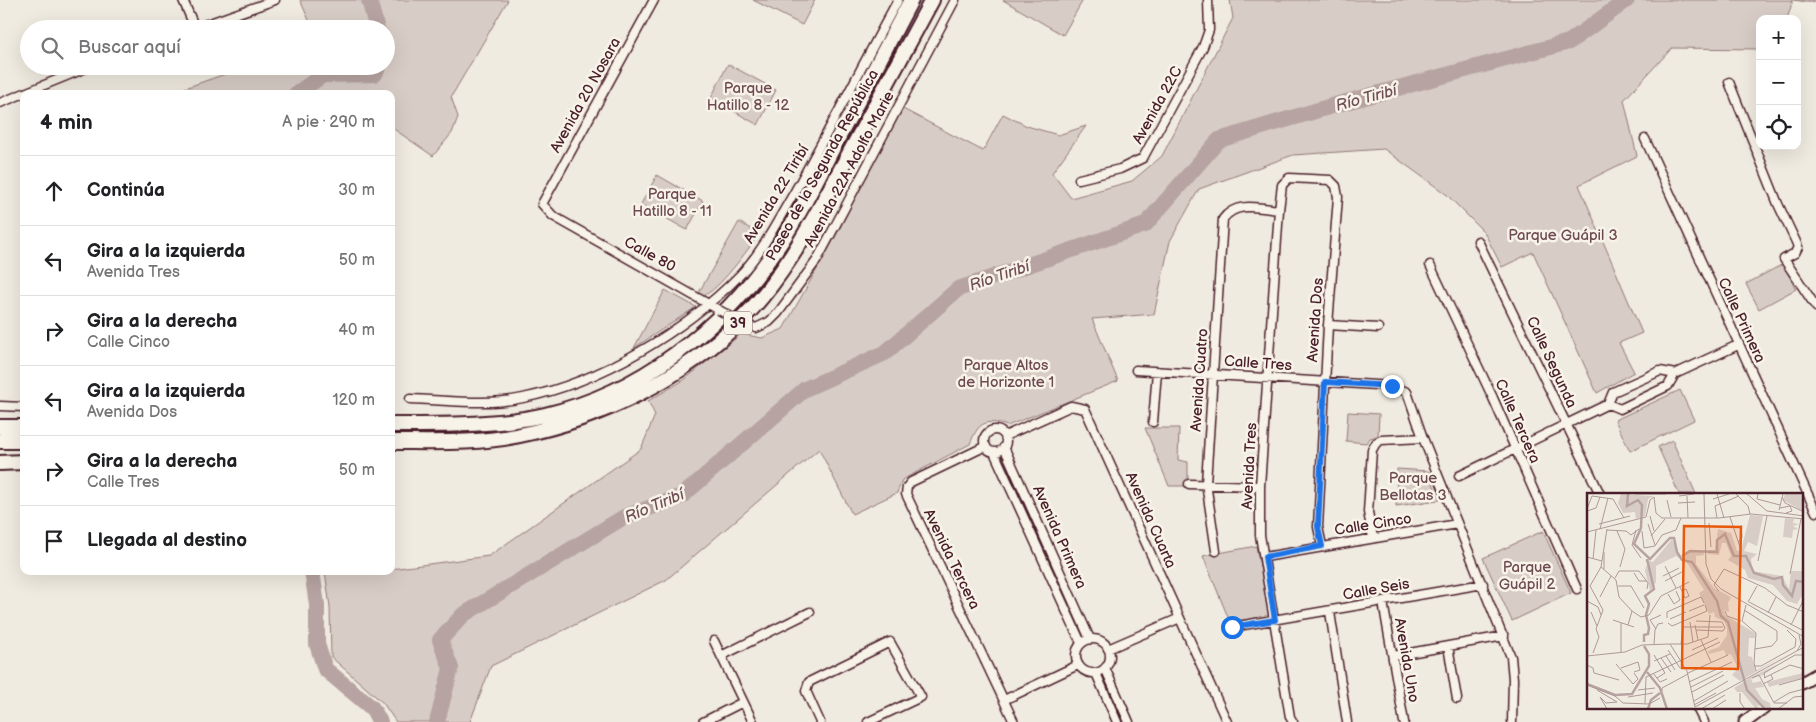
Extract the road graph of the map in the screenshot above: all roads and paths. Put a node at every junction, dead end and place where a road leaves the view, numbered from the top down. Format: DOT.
graph roads {
  1 [pos="183,0"];
  2 [pos="275,0"];
  3 [pos="654,0"];
  4 [pos="898,0"];
  5 [pos="911,0"];
  6 [pos="932,0"];
  7 [pos="955,0"];
  8 [pos="1208,0"];
  9 [pos="192,20"];
  10 [pos="218,20"];
  11 [pos="70,75"];
  12 [pos="1729,82"];
  13 [pos="32,90"];
  14 [pos="20,95"];
  15 [pos="0,103"];
  16 [pos="1645,139"];
  17 [pos="1079,179"];
  18 [pos="1336,186"];
  19 [pos="542,204"];
  20 [pos="1279,210"];
  21 [pos="1478,241"];
  22 [pos="1430,265"];
  23 [pos="708,303"];
  24 [pos="1816,307"];
  25 [pos="746,325"];
  26 [pos="1328,325"];
  27 [pos="1378,328"];
  28 [pos="1738,344"];
  29 [pos="1136,370"];
  30 [pos="1157,371"];
  31 [pos="1213,374"];
  32 [pos="1675,374"];
  33 [pos="1268,377"];
  34 [pos="1325,382"];
  35 [pos="410,399"];
  36 [pos="1608,404"];
  37 [pos="0,406"];
  38 [pos="20,407"];
  39 [pos="1154,422"];
  40 [pos="1566,424"];
  41 [pos="395,425"];
  42 [pos="0,427"];
  43 [pos="20,427"];
  44 [pos="1005,436"];
  45 [pos="1423,438"];
  46 [pos="0,441"];
  47 [pos="20,441"];
  48 [pos="395,442"];
  49 [pos="986,446"];
  50 [pos="1004,447"];
  51 [pos="1515,449"];
  52 [pos="994,452"];
  53 [pos="20,462"];
  54 [pos="0,463"];
  55 [pos="1459,476"];
  56 [pos="1189,484"];
  57 [pos="1206,484"];
  58 [pos="1260,486"];
  59 [pos="1600,493"];
  60 [pos="1816,512"];
  61 [pos="1457,524"];
  62 [pos="1373,538"];
  63 [pos="1322,546"];
  64 [pos="1216,551"];
  65 [pos="1265,557"];
  66 [pos="1483,584"];
  67 [pos="1577,589"];
  68 [pos="1383,602"];
  69 [pos="810,612"];
  70 [pos="1330,612"];
  71 [pos="1180,618"];
  72 [pos="1275,620"];
  73 [pos="1232,627"];
  74 [pos="1504,636"];
  75 [pos="1090,639"];
  76 [pos="714,641"];
  77 [pos="1081,643"];
  78 [pos="1448,646"];
  79 [pos="1108,649"];
  80 [pos="721,656"];
  81 [pos="1393,656"];
  82 [pos="1078,665"];
  83 [pos="1105,668"];
  84 [pos="1096,673"];
  85 [pos="1816,675"];
  86 [pos="1804,682"];
  87 [pos="1457,699"];
  88 [pos="1004,700"];
  89 [pos="742,702"];
  90 [pos="1698,710"];
  91 [pos="1761,710"];
  92 [pos="703,722"];
  93 [pos="753,722"];
  94 [pos="820,722"];
  95 [pos="868,722"];
  96 [pos="1014,722"];
  97 [pos="1117,722"];
  98 [pos="1129,722"];
  99 [pos="1227,722"];
  100 [pos="1293,722"];
  101 [pos="1347,722"];
  102 [pos="1404,722"];
  103 [pos="1512,722"];
  104 [pos="1704,722"];
  105 [pos="1745,722"];
  1 -- 9 [label="street"];
  2 -- 10 [label="street"];
  3 -- 19 [label="street, Avenida 20 Nosara"];
  4 -- 23 [label="street, Avenida 22 Tiribí"];
  5 -- 41 [label="highway, Paseo de la Segunda República / 39"];
  6 -- 48 [label="highway, Paseo de la Segunda República / 39"];
  7 -- 25 [label="street, Avenida 22A Adolfo Marie"];
  8 -- 17 [label="street, Avenida 22C"];
  11 -- 13 [label="street"];
  12 -- 24 [label="street"];
  14 -- 15 [label="street"];
  16 -- 28 [label="street, Calle Primera"];
  18 -- 20 [label="street, Avenida Tres"];
  18 -- 26 [label="street, Avenida Dos"];
  19 -- 23 [label="street, Calle 80"];
  20 -- 31 [label="street, Avenida Cuatro"];
  20 -- 33 [label="street, Avenida Tres"];
  21 -- 40 [label="street, Calle Segunda"];
  22 -- 51 [label="street, Calle Tercera"];
  23 -- 25 [label="street, Calle 80, bridge"];
  23 -- 35 [label="street, Avenida 22 Tiribí"];
  26 -- 27 [label="street"];
  26 -- 34 [label="street, Avenida Dos"];
  28 -- 32 [label="street"];
  28 -- 60 [label="street, Calle Primera"];
  29 -- 30 [label="street, Calle Tres"];
  30 -- 31 [label="street, Calle Tres"];
  30 -- 39 [label="street"];
  31 -- 33 [label="street, Calle Tres"];
  31 -- 57 [label="street, Avenida Cuatro"];
  32 -- 36 [label="street"];
  32 -- 36 [label="street"];
  33 -- 34 [label="street, Calle Tres"];
  33 -- 58 [label="street, Avenida Tres"];
  34 -- 45 [label="street, Calle Tres"];
  34 -- 63 [label="street, Avenida Dos"];
  36 -- 40 [label="street"];
  37 -- 38 [label="street"];
  40 -- 51 [label="street"];
  40 -- 59 [label="street, Calle Segunda"];
  42 -- 43 [label="highway"];
  44 -- 49 [label="street"];
  44 -- 50 [label="street"];
  44 -- 71 [label="street, Avenida Cuarta"];
  45 -- 61 [label="street"];
  45 -- 62 [label="street"];
  46 -- 47 [label="highway"];
  49 -- 52 [label="street"];
  49 -- 88 [label="street, Avenida Tercera"];
  50 -- 52 [label="street"];
  50 -- 75 [label="street, Avenida Primera"];
  51 -- 55 [label="street"];
  51 -- 67 [label="street, Calle Tercera"];
  52 -- 77 [label="street, Avenida Primera"];
  53 -- 54 [label="highway"];
  56 -- 57 [label="street"];
  57 -- 58 [label="street"];
  57 -- 64 [label="street, Avenida Cuatro"];
  58 -- 65 [label="street, Avenida Tres"];
  61 -- 62 [label="street, Calle Cinco"];
  61 -- 66 [label="street"];
  62 -- 63 [label="street, Calle Cinco"];
  63 -- 65 [label="street, Calle Cinco"];
  65 -- 72 [label="street, Avenida Tres"];
  66 -- 68 [label="street, Calle Seis"];
  66 -- 74 [label="street"];
  68 -- 70 [label="street, Calle Seis"];
  68 -- 81 [label="street, Avenida Uno"];
  69 -- 80 [label="street"];
  70 -- 72 [label="street, Calle Seis"];
  70 -- 101 [label="street"];
  71 -- 79 [label="street"];
  71 -- 99 [label="street, Avenida Cuarta"];
  72 -- 73 [label="street, Calle Seis"];
  72 -- 100 [label="street, Avenida Tres"];
  74 -- 78 [label="street"];
  74 -- 103 [label="street"];
  75 -- 77 [label="street"];
  75 -- 79 [label="street"];
  76 -- 80 [label="street"];
  77 -- 82 [label="street"];
  78 -- 81 [label="street"];
  78 -- 87 [label="street"];
  79 -- 83 [label="street"];
  80 -- 89 [label="street"];
  81 -- 102 [label="street, Avenida Uno"];
  82 -- 84 [label="street"];
  82 -- 88 [label="street"];
  83 -- 84 [label="street"];
  83 -- 98 [label="street"];
  84 -- 97 [label="street"];
  85 -- 86 [label="main road"];
  88 -- 96 [label="street, Avenida Tercera"];
  89 -- 92 [label="street"];
  89 -- 93 [label="street"];
  90 -- 104 [label="street"];
  91 -- 105 [label="main road"];
  94 -- 95 [label="street"];
}
